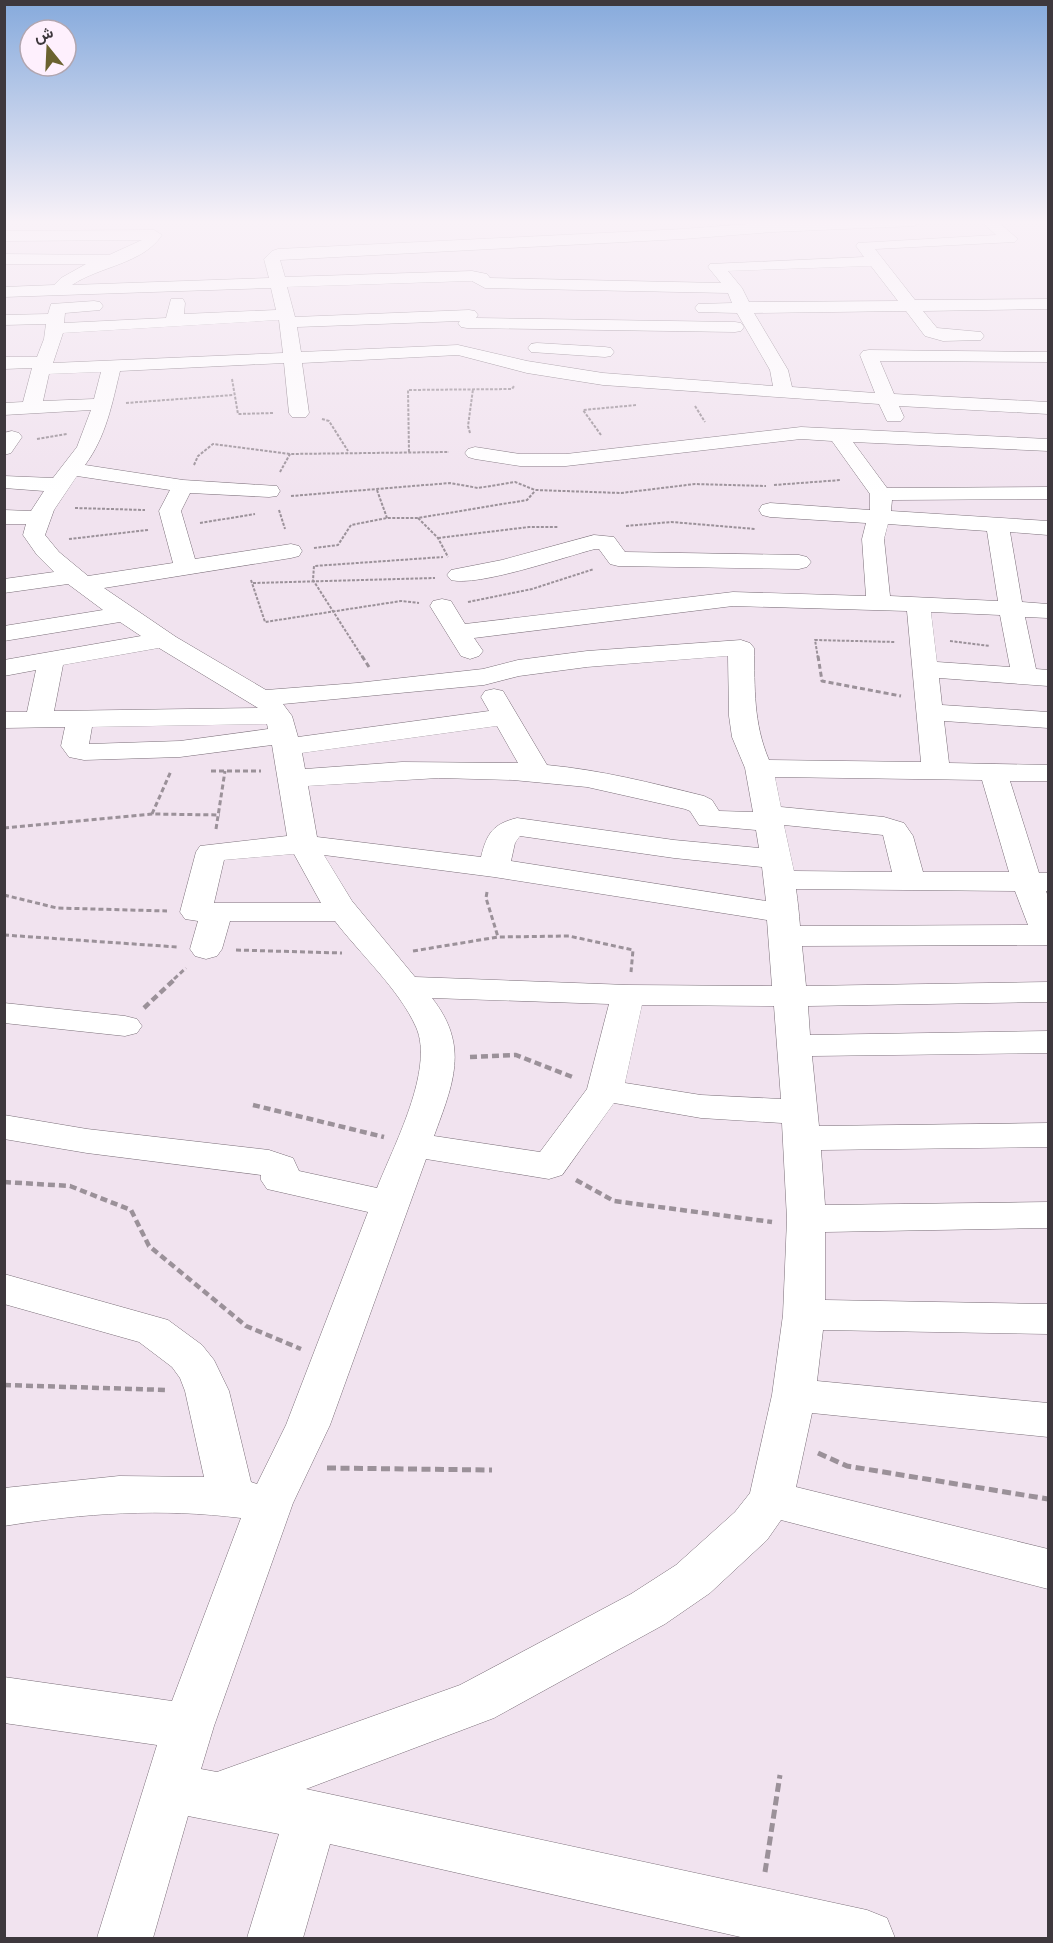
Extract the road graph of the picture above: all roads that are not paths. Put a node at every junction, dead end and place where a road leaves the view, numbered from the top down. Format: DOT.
graph roads {
  1 [pos="36,313"];
  2 [pos="55,313"];
  3 [pos="102,313"];
  4 [pos="120,313"];
  5 [pos="176,313"];
  6 [pos="226,313"];
  7 [pos="286,313"];
  8 [pos="384,313"];
  9 [pos="471,313"];
  10 [pos="622,313"];
  11 [pos="714,313"];
  12 [pos="745,313"];
  13 [pos="915,313"];
  14 [pos="945,313"];
  15 [pos="1025,313"];
  16 [pos="918,316"];
  17 [pos="748,318"];
  18 [pos="467,320"];
  19 [pos="4,321"];
  20 [pos="1034,323"];
  21 [pos="122,325"];
  22 [pos="544,325"];
  23 [pos="618,327"];
  24 [pos="989,329"];
  25 [pos="48,339"];
  26 [pos="72,347"];
  27 [pos="746,349"];
  28 [pos="768,349"];
  29 [pos="291,350"];
  30 [pos="1048,357"];
  31 [pos="532,358"];
  32 [pos="603,358"];
  33 [pos="4,363"];
  34 [pos="112,366"];
  35 [pos="708,368"];
  36 [pos="755,369"];
  37 [pos="779,370"];
  38 [pos="15,385"];
  39 [pos="784,392"];
  40 [pos="887,399"];
  41 [pos="101,404"];
  42 [pos="32,407"];
  43 [pos="1048,408"];
  44 [pos="4,409"];
  45 [pos="299,413"];
  46 [pos="900,436"];
  47 [pos="842,441"];
  48 [pos="1048,445"];
  49 [pos="946,449"];
  50 [pos="475,453"];
  51 [pos="4,482"];
  52 [pos="183,486"];
  53 [pos="874,486"];
  54 [pos="1048,493"];
  55 [pos="277,494"];
  56 [pos="51,496"];
  57 [pos="4,500"];
  58 [pos="770,510"];
  59 [pos="4,517"];
  60 [pos="998,525"];
  61 [pos="1048,528"];
  62 [pos="867,532"];
  63 [pos="45,551"];
  64 [pos="291,551"];
  65 [pos="753,560"];
  66 [pos="800,562"];
  67 [pos="186,567"];
  68 [pos="9,574"];
  69 [pos="459,575"];
  70 [pos="77,580"];
  71 [pos="878,595"];
  72 [pos="918,605"];
  73 [pos="442,606"];
  74 [pos="1010,609"];
  75 [pos="1048,611"];
  76 [pos="123,614"];
  77 [pos="737,624"];
  78 [pos="460,632"];
  79 [pos="4,634"];
  80 [pos="162,640"];
  81 [pos="51,661"];
  82 [pos="4,668"];
  83 [pos="924,669"];
  84 [pos="484,676"];
  85 [pos="1036,677"];
  86 [pos="381,688"];
  87 [pos="930,706"];
  88 [pos="188,717"];
  89 [pos="504,717"];
  90 [pos="80,719"];
  91 [pos="4,720"];
  92 [pos="39,720"];
  93 [pos="1048,720"];
  94 [pos="402,732"];
  95 [pos="282,741"];
  96 [pos="176,760"];
  97 [pos="759,768"];
  98 [pos="936,769"];
  99 [pos="993,771"];
  100 [pos="1048,773"];
  101 [pos="538,774"];
  102 [pos="769,819"];
  103 [pos="304,844"];
  104 [pos="494,868"];
  105 [pos="778,869"];
  106 [pos="910,882"];
  107 [pos="1038,882"];
  108 [pos="207,912"];
  109 [pos="346,912"];
  110 [pos="785,924"];
  111 [pos="1048,934"];
  112 [pos="206,949"];
  113 [pos="407,987"];
  114 [pos="1048,992"];
  115 [pos="628,995"];
  116 [pos="789,996"];
  117 [pos="4,1013"];
  118 [pos="125,1026"];
  119 [pos="1048,1042"];
  120 [pos="794,1046"];
  121 [pos="605,1090"];
  122 [pos="801,1125"];
  123 [pos="4,1127"];
  124 [pos="1048,1135"];
  125 [pos="414,1145"];
  126 [pos="390,1204"];
  127 [pos="1048,1215"];
  128 [pos="806,1219"];
  129 [pos="4,1289"];
  130 [pos="804,1315"];
  131 [pos="1048,1319"];
  132 [pos="789,1417"];
  133 [pos="1048,1420"];
  134 [pos="263,1490"];
  135 [pos="771,1499"];
  136 [pos="4,1507"];
  137 [pos="1048,1569"];
  138 [pos="4,1700"];
  139 [pos="188,1726"];
  140 [pos="193,1793"];
  141 [pos="312,1815"];
  142 [pos="124,1938"];
  143 [pos="274,1938"];
  144 [pos="867,1938"];
  1 -- 25 [label="street"];
  2 -- 25 [label="street"];
  3 -- 25 [label="street"];
  4 -- 21 [label="street"];
  5 -- 21 [label="street"];
  6 -- 25 [label="street"];
  7 -- 29 [label="street"];
  8 -- 18 [label="street"];
  9 -- 18 [label="street"];
  10 -- 23 [label="street"];
  11 -- 17 [label="street"];
  12 -- 17 [label="street"];
  13 -- 16 [label="street"];
  14 -- 16 [label="street"];
  15 -- 20 [label="street"];
  16 -- 17 [label="street"];
  16 -- 24 [label="street"];
  17 -- 23 [label="street"];
  17 -- 28 [label="street"];
  18 -- 22 [label="street"];
  18 -- 29 [label="street"];
  18 -- 31 [label="street"];
  19 -- 25 [label="street"];
  21 -- 25 [label="street"];
  22 -- 23 [label="street"];
  22 -- 31 [label="street"];
  23 -- 32 [label="street"];
  25 -- 26 [label="street"];
  25 -- 33 [label="street"];
  25 -- 34 [label="street"];
  25 -- 38 [label="street"];
  25 -- 42 [label="street"];
  27 -- 28 [label="street"];
  28 -- 37 [label="street"];
  29 -- 34 [label="street"];
  29 -- 45 [label="street"];
  30 -- 40 [label="street"];
  31 -- 32 [label="street"];
  31 -- 32 [label="street"];
  32 -- 35 [label="street"];
  32 -- 39 [label="street"];
  34 -- 41 [label="street"];
  36 -- 37 [label="street"];
  37 -- 39 [label="street"];
  39 -- 40 [label="street"];
  40 -- 43 [label="street"];
  40 -- 46 [label="street"];
  41 -- 42 [label="street"];
  41 -- 56 [label="street"];
  42 -- 44 [label="street"];
  46 -- 47 [label="street"];
  46 -- 49 [label="street"];
  47 -- 49 [label="street"];
  47 -- 50 [label="street"];
  47 -- 53 [label="street"];
  48 -- 49 [label="street"];
  51 -- 56 [label="street"];
  52 -- 55 [label="street"];
  52 -- 56 [label="street"];
  52 -- 67 [label="street"];
  53 -- 54 [label="street"];
  53 -- 62 [label="street"];
  56 -- 57 [label="street"];
  56 -- 59 [label="street"];
  56 -- 63 [label="street"];
  58 -- 62 [label="street"];
  60 -- 61 [label="street"];
  60 -- 62 [label="street"];
  60 -- 74 [label="street"];
  62 -- 71 [label="street"];
  63 -- 68 [label="street"];
  63 -- 70 [label="street"];
  64 -- 67 [label="street"];
  65 -- 66 [label="street"];
  65 -- 69 [label="street"];
  65 -- 71 [label="street"];
  67 -- 70 [label="street"];
  68 -- 70 [label="street"];
  70 -- 76 [label="street"];
  71 -- 72 [label="street"];
  71 -- 77 [label="street"];
  72 -- 74 [label="street"];
  72 -- 83 [label="street"];
  73 -- 78 [label="street"];
  74 -- 75 [label="street"];
  74 -- 85 [label="street"];
  76 -- 79 [label="street"];
  76 -- 80 [label="street"];
  77 -- 78 [label="street"];
  77 -- 84 [label="street"];
  77 -- 97 [label="street"];
  78 -- 84 [label="street"];
  80 -- 81 [label="street"];
  80 -- 95 [label="street"];
  81 -- 82 [label="street"];
  81 -- 92 [label="street"];
  83 -- 85 [label="street"];
  83 -- 87 [label="street"];
  84 -- 86 [label="street"];
  84 -- 89 [label="street"];
  86 -- 94 [label="street"];
  86 -- 95 [label="street"];
  87 -- 93 [label="street"];
  87 -- 98 [label="street"];
  88 -- 90 [label="street"];
  88 -- 95 [label="street"];
  88 -- 96 [label="street"];
  89 -- 94 [label="street"];
  89 -- 101 [label="street"];
  90 -- 92 [label="street"];
  90 -- 96 [label="street"];
  91 -- 92 [label="street"];
  94 -- 95 [label="street"];
  95 -- 96 [label="street"];
  95 -- 101 [label="street"];
  95 -- 103 [label="street"];
  97 -- 98 [label="street"];
  97 -- 102 [label="street"];
  98 -- 99 [label="street"];
  99 -- 100 [label="street"];
  99 -- 107 [label="street"];
  101 -- 102 [label="street"];
  102 -- 105 [label="street"];
  102 -- 106 [label="street"];
  103 -- 104 [label="street"];
  103 -- 108 [label="street"];
  103 -- 109 [label="street"];
  104 -- 105 [label="street"];
  104 -- 110 [label="street"];
  105 -- 106 [label="street"];
  105 -- 110 [label="street"];
  106 -- 107 [label="street"];
  107 -- 111 [label="street"];
  108 -- 109 [label="street"];
  108 -- 112 [label="street"];
  109 -- 113 [label="street"];
  110 -- 111 [label="street"];
  110 -- 116 [label="street"];
  113 -- 115 [label="street"];
  113 -- 125 [label="street"];
  114 -- 116 [label="street"];
  115 -- 116 [label="street"];
  115 -- 121 [label="street"];
  116 -- 120 [label="street"];
  117 -- 118 [label="street"];
  119 -- 120 [label="street"];
  120 -- 122 [label="street"];
  121 -- 122 [label="street"];
  121 -- 125 [label="street"];
  122 -- 124 [label="street"];
  122 -- 128 [label="street"];
  123 -- 126 [label="street"];
  125 -- 126 [label="street"];
  126 -- 134 [label="street"];
  127 -- 128 [label="street"];
  128 -- 130 [label="street"];
  129 -- 134 [label="street"];
  130 -- 131 [label="street"];
  130 -- 132 [label="street"];
  132 -- 133 [label="street"];
  132 -- 135 [label="street"];
  134 -- 136 [label="street"];
  134 -- 139 [label="street"];
  135 -- 137 [label="street"];
  135 -- 140 [label="street"];
  138 -- 139 [label="street"];
  139 -- 140 [label="street"];
  140 -- 141 [label="street"];
  140 -- 142 [label="street"];
  141 -- 143 [label="street"];
  141 -- 144 [label="street"];
}
